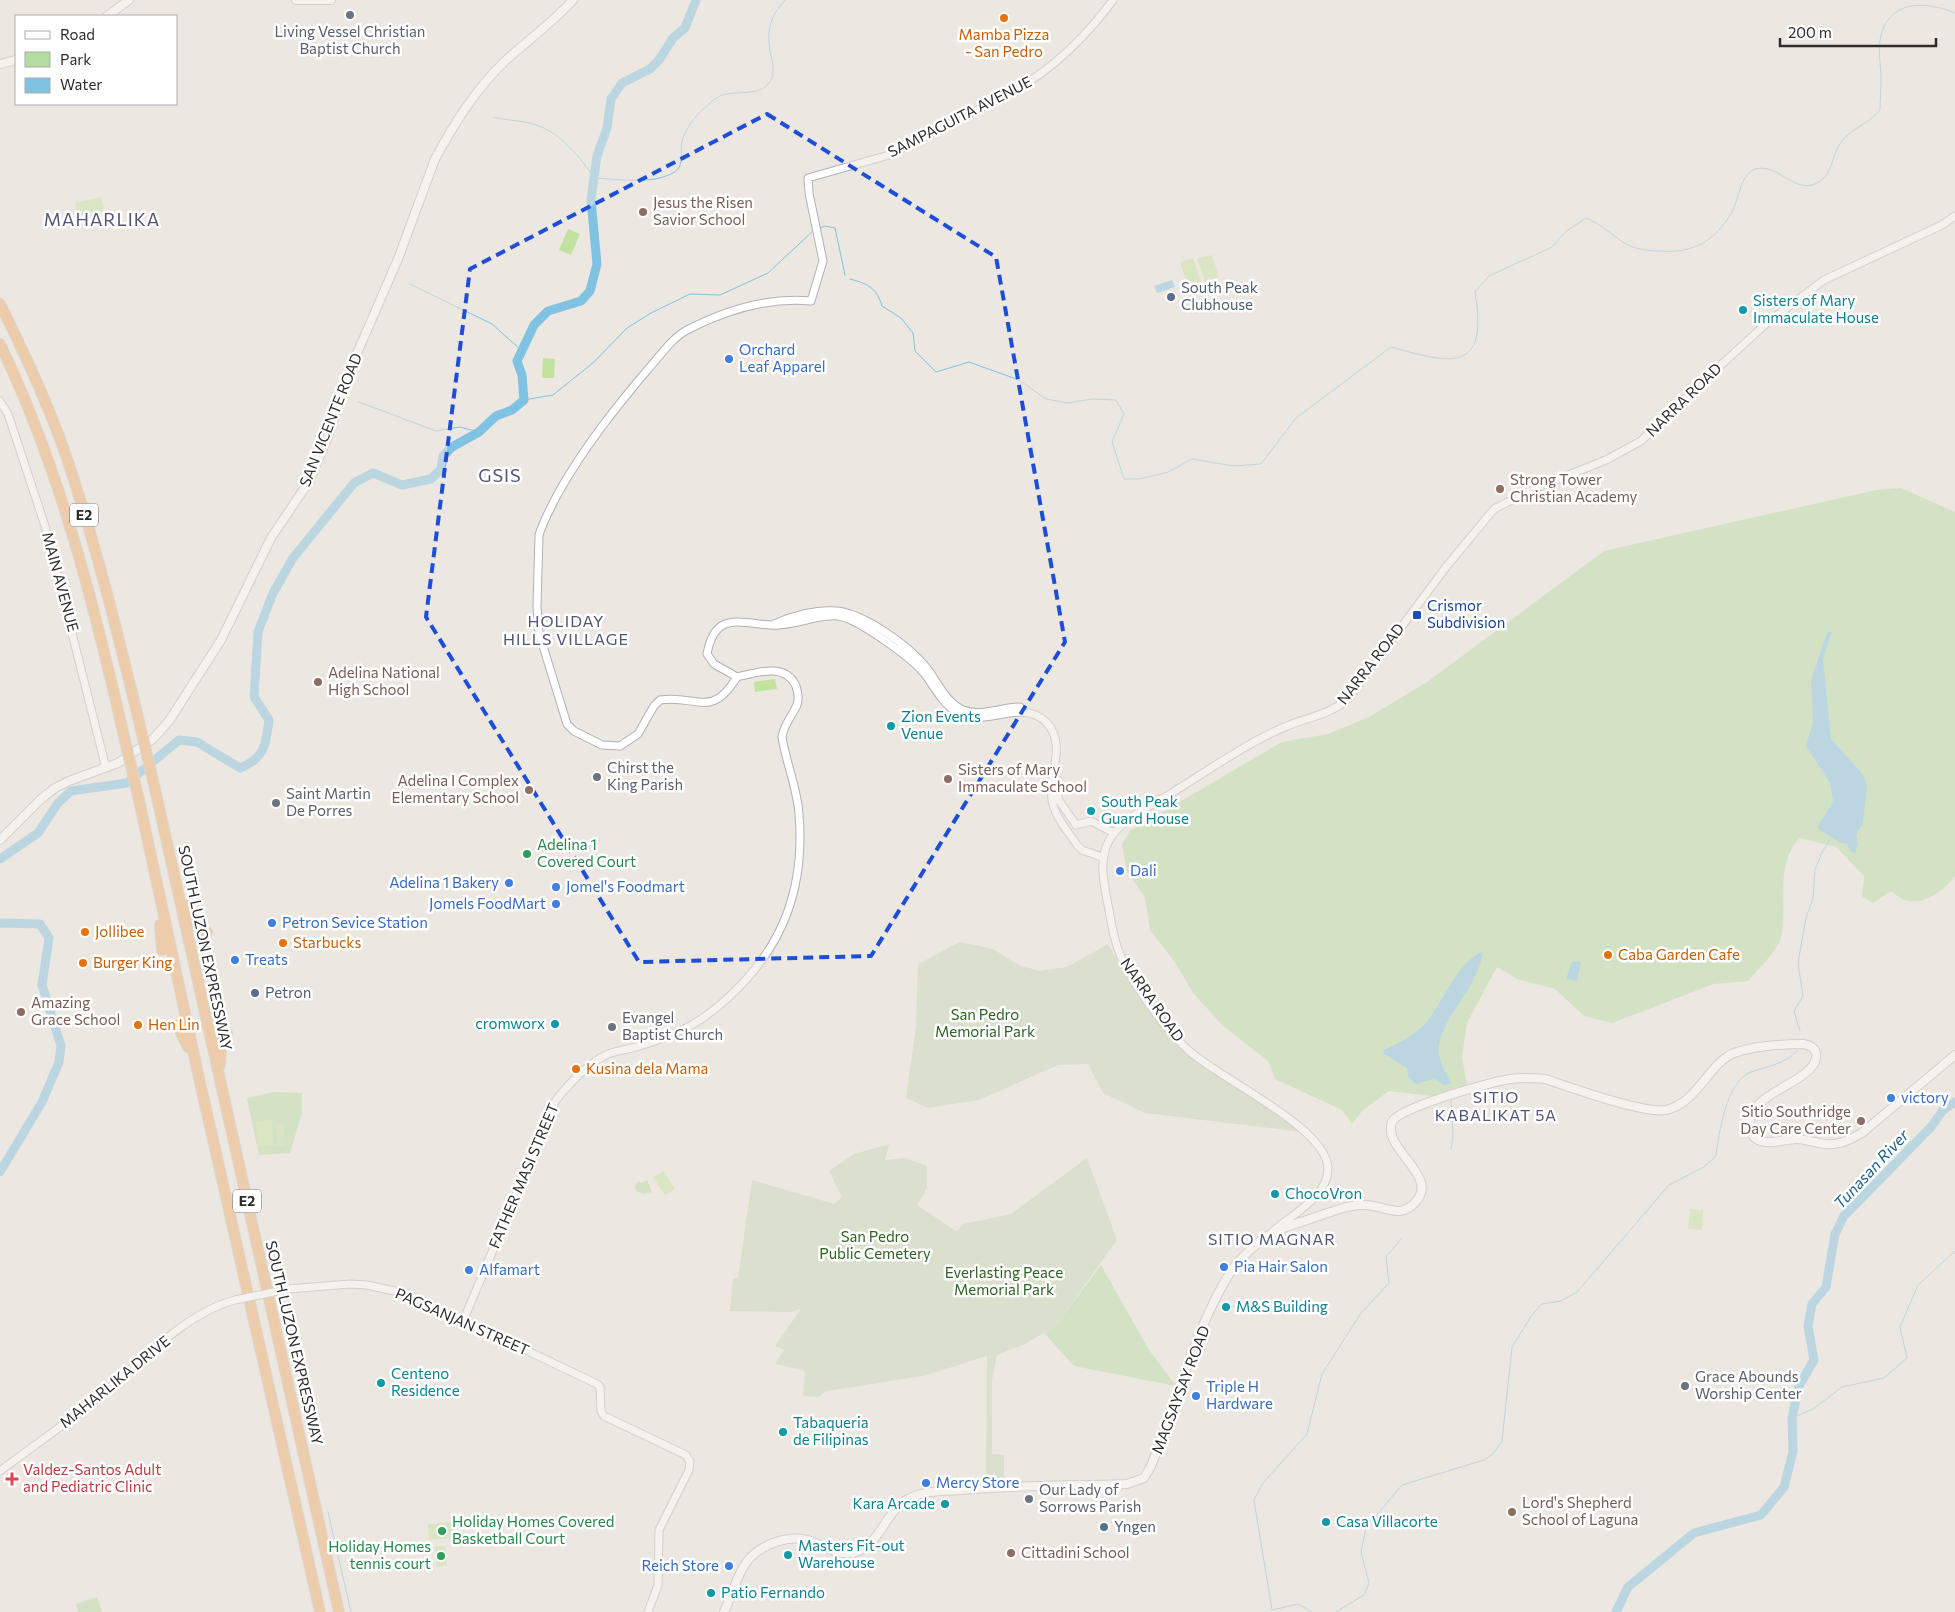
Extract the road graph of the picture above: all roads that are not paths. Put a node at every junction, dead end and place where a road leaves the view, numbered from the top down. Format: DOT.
graph roads {
  1 [pos="129,0"];
  2 [pos="296,0"];
  3 [pos="331,0"];
  4 [pos="573,0"];
  5 [pos="1112,0"];
  6 [pos="108,15"];
  7 [pos="15,60"];
  8 [pos="0,64"];
  9 [pos="1955,216"];
  10 [pos="0,304"];
  11 [pos="0,344"];
  12 [pos="0,401"];
  13 [pos="771,625"];
  14 [pos="737,678"];
  15 [pos="106,768"];
  16 [pos="1076,825"];
  17 [pos="1114,833"];
  18 [pos="0,840"];
  19 [pos="1073,840"];
  20 [pos="1102,857"];
  21 [pos="173,865"];
  22 [pos="154,869"];
  23 [pos="207,932"];
  24 [pos="162,950"];
  25 [pos="177,1025"];
  26 [pos="227,1033"];
  27 [pos="1955,1055"];
  28 [pos="199,1078"];
  29 [pos="223,1099"];
  30 [pos="1266,1237"];
  31 [pos="235,1300"];
  32 [pos="464,1319"];
  33 [pos="0,1471"];
  34 [pos="320,1612"];
  35 [pos="339,1612"];
  36 [pos="648,1612"];
  37 [pos="724,1612"];
  1 -- 6 [label="main road"];
  2 -- 3 [label="main road"];
  4 -- 15 [label="main road, SAN VICENTE ROAD"];
  5 -- 14 [label="street, SAMPAGUITA AVENUE"];
  7 -- 8 [label="main road"];
  9 -- 17 [label="street, NARRA ROAD"];
  10 -- 21 [label="highway, SOUTH LUZON EXPRESSWAY / E2, bridge"];
  11 -- 22 [label="highway, E2, bridge"];
  12 -- 15 [label="street, MAIN AVENUE"];
  13 -- 14 [label="street"];
  13 -- 16 [label="street"];
  13 -- 19 [label="street"];
  14 -- 32 [label="street, FATHER MASI STREET"];
  15 -- 18 [label="main road, SAN VICENTE ROAD"];
  16 -- 17 [label="street"];
  16 -- 19 [label="street"];
  17 -- 20 [label="street, NARRA ROAD"];
  19 -- 20 [label="street"];
  20 -- 30 [label="street, NARRA ROAD"];
  21 -- 23 [label="highway"];
  21 -- 29 [label="highway, SOUTH LUZON EXPRESSWAY / E2"];
  22 -- 24 [label="highway"];
  22 -- 28 [label="highway, E2"];
  25 -- 28 [label="highway"];
  26 -- 29 [label="highway"];
  27 -- 30 [label="main road, MAGSAYSAY ROAD"];
  28 -- 34 [label="highway, E2"];
  29 -- 35 [label="highway, SOUTH LUZON EXPRESSWAY / E2"];
  30 -- 37 [label="main road, MAGSAYSAY ROAD"];
  31 -- 32 [label="street, PAGSANJAN STREET, bridge"];
  31 -- 33 [label="street, MAHARLIKA DRIVE"];
  32 -- 36 [label="street, PAGSANJAN STREET"];
}
